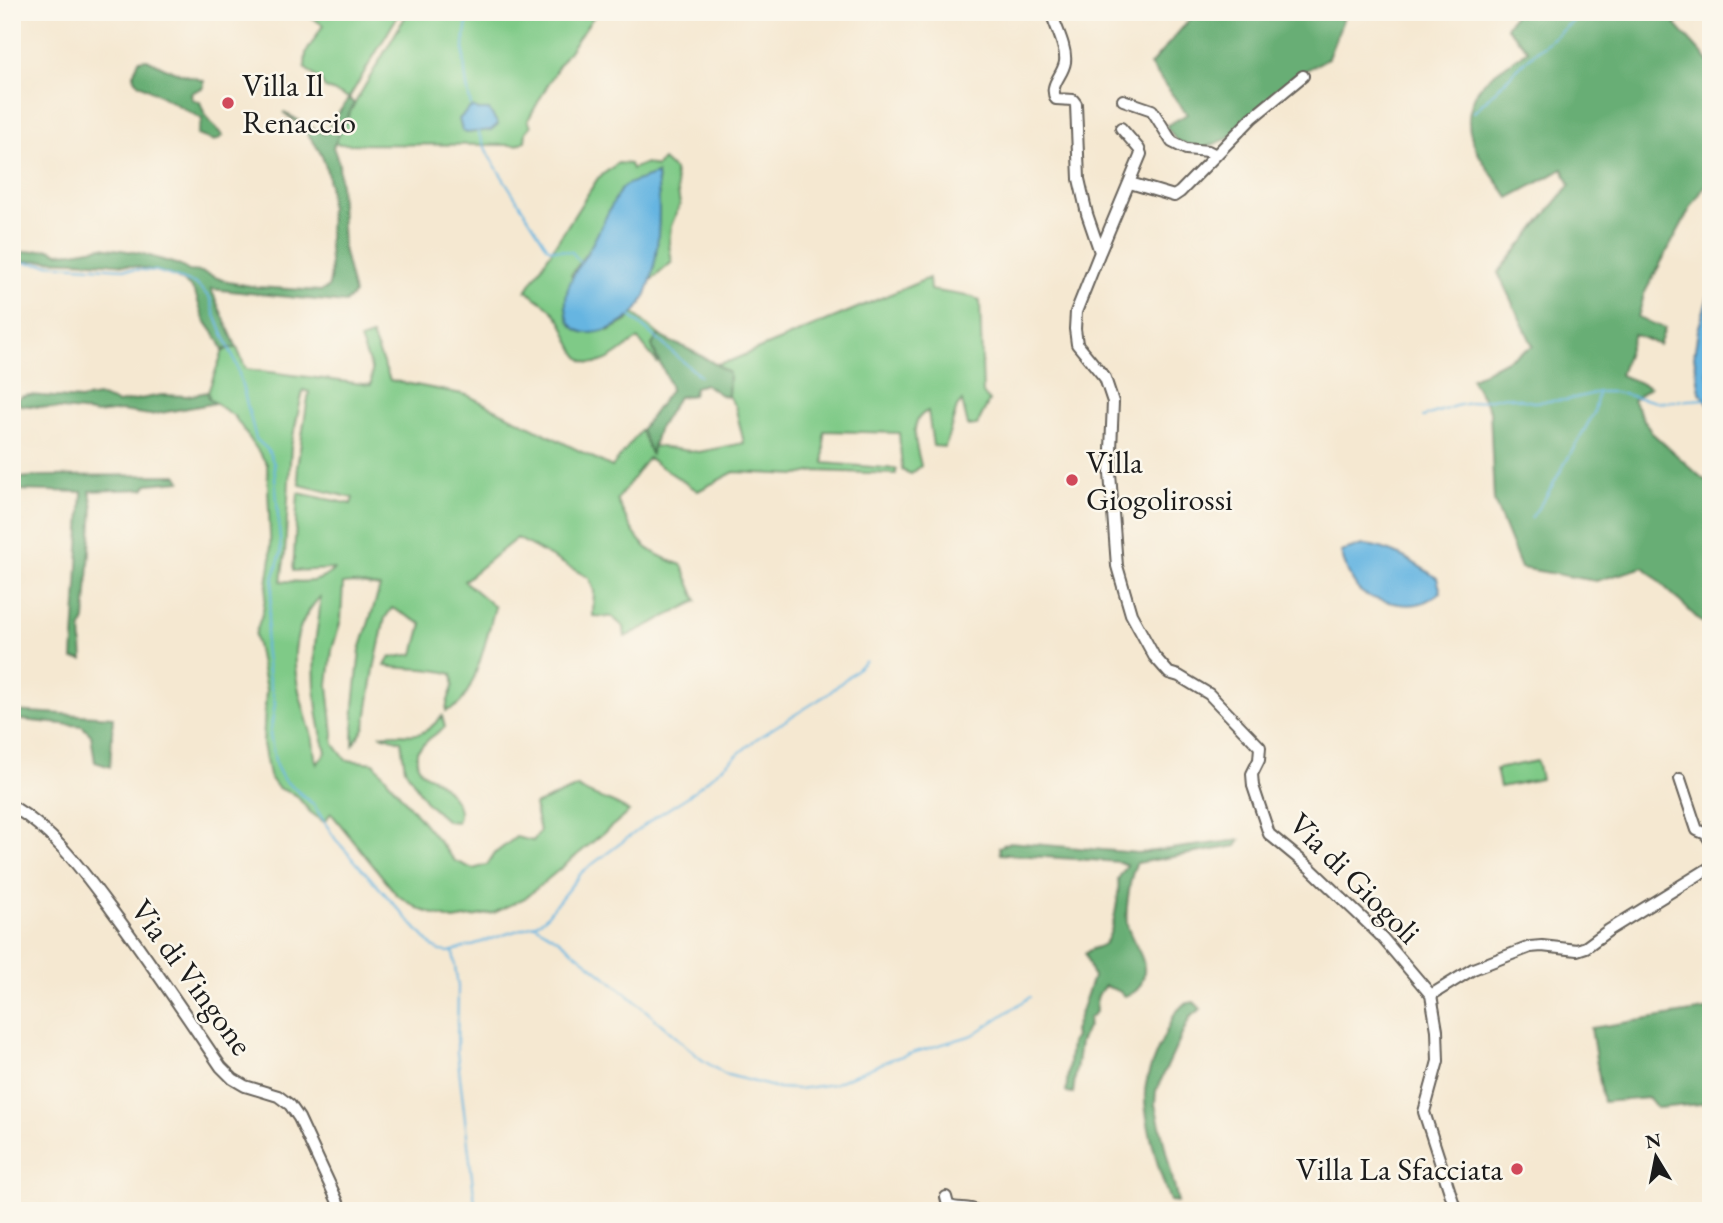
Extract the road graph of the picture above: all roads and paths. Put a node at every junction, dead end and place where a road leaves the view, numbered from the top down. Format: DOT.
graph roads {
  1 [pos="1051,12"];
  2 [pos="1303,76"];
  3 [pos="1123,100"];
  4 [pos="1121,128"];
  5 [pos="1216,155"];
  6 [pos="1130,183"];
  7 [pos="1100,252"];
  8 [pos="1680,779"];
  9 [pos="12,806"];
  10 [pos="1711,842"];
  11 [pos="1711,867"];
  12 [pos="1431,995"];
  13 [pos="946,1196"];
  14 [pos="342,1211"];
  15 [pos="977,1211"];
  16 [pos="1456,1211"];
  1 -- 7 [label="street"];
  2 -- 5 [label="street"];
  3 -- 5 [label="street"];
  4 -- 6 [label="street"];
  5 -- 6 [label="street"];
  6 -- 7 [label="street"];
  7 -- 12 [label="street, Via di Giogoli"];
  8 -- 10 [label="street"];
  9 -- 14 [label="street, Via di Vingone"];
  11 -- 12 [label="street"];
  12 -- 16 [label="street"];
  13 -- 15 [label="street"];
}
